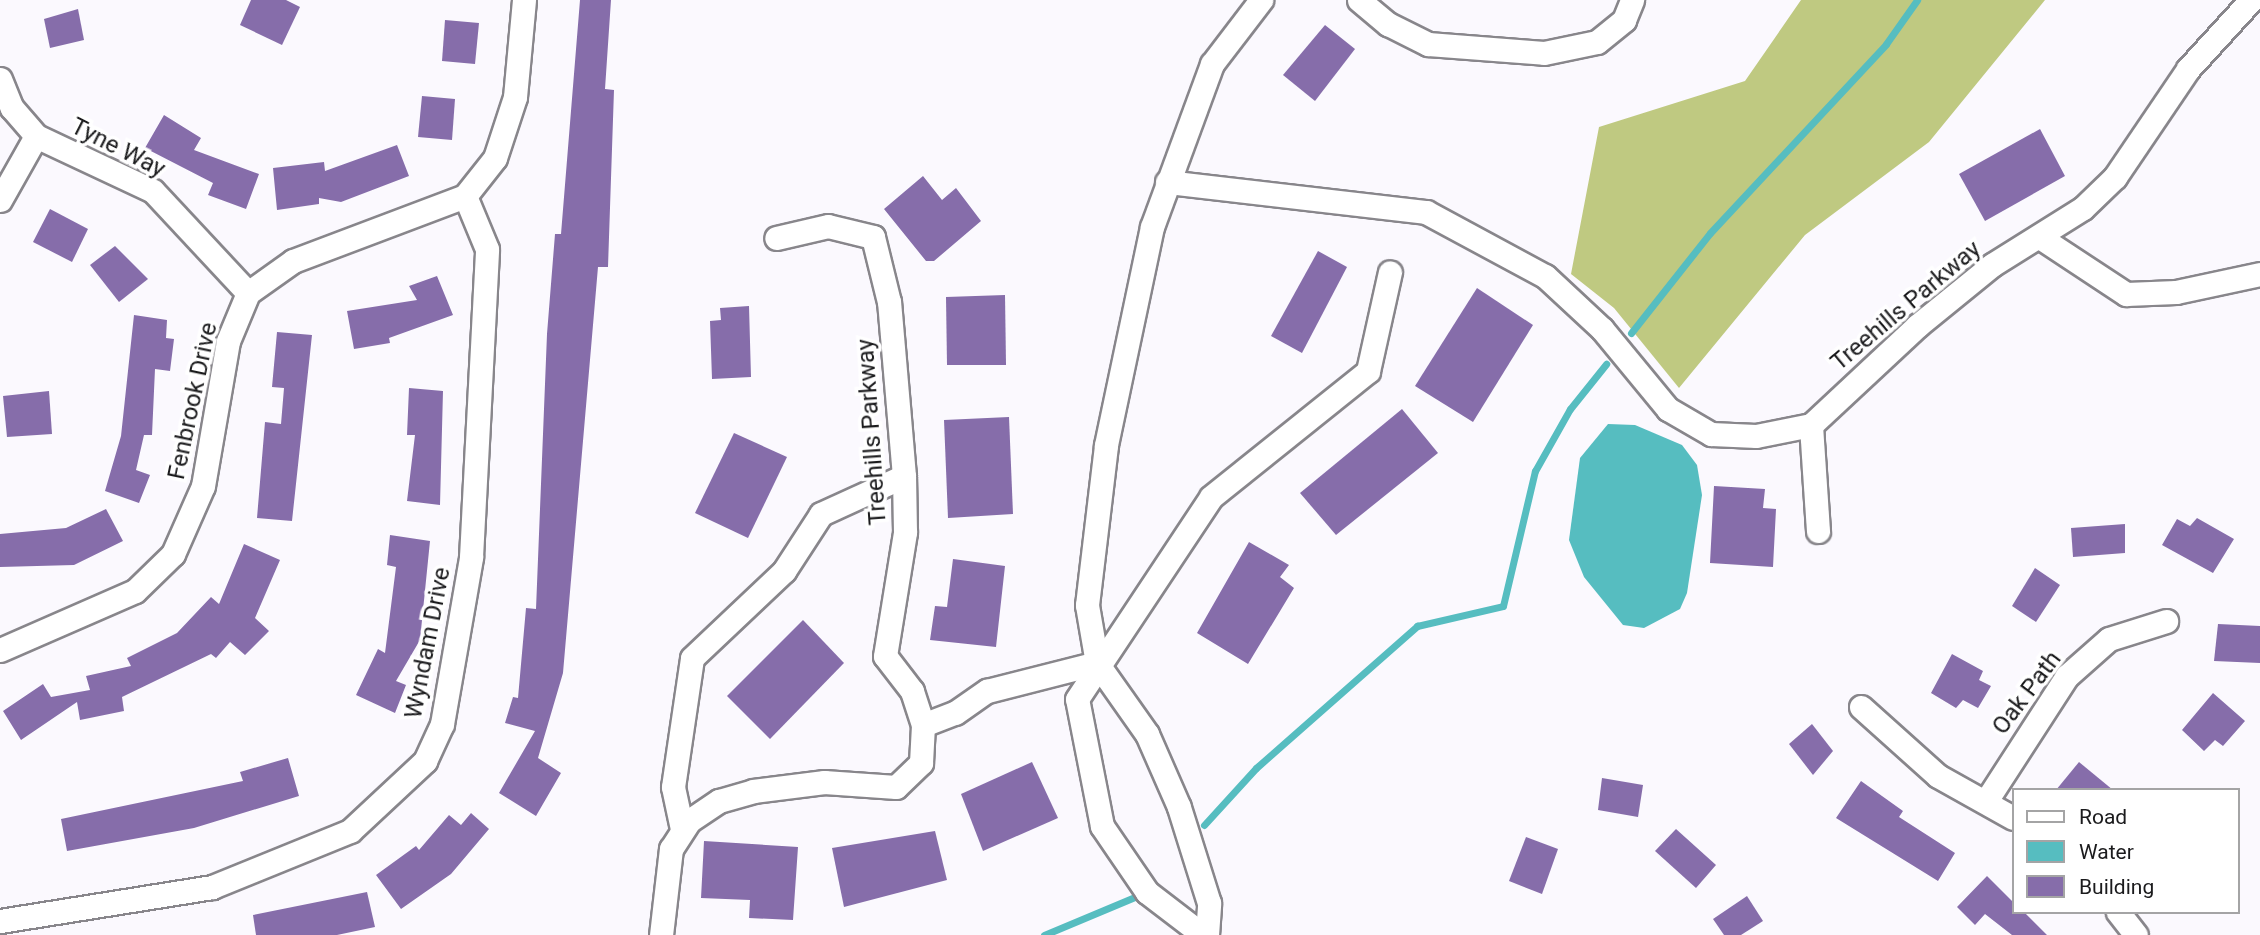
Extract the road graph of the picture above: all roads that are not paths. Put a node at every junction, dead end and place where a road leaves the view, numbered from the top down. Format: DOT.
graph roads {
  1 [pos="524,0"];
  2 [pos="1261,0"];
  3 [pos="1359,0"];
  4 [pos="1632,0"];
  5 [pos="2253,7"];
  6 [pos="0,79"];
  7 [pos="36,136"];
  8 [pos="1167,182"];
  9 [pos="465,196"];
  10 [pos="0,200"];
  11 [pos="776,238"];
  12 [pos="2041,238"];
  13 [pos="1390,272"];
  14 [pos="2260,274"];
  15 [pos="248,293"];
  16 [pos="1811,425"];
  17 [pos="904,476"];
  18 [pos="1818,531"];
  19 [pos="2166,621"];
  20 [pos="0,650"];
  21 [pos="1097,663"];
  22 [pos="1861,707"];
  23 [pos="923,725"];
  24 [pos="1986,801"];
  25 [pos="2011,817"];
  26 [pos="682,829"];
  27 [pos="2120,914"];
  28 [pos="0,921"];
  29 [pos="661,935"];
  30 [pos="1205,935"];
  31 [pos="2136,935"];
  1 -- 9 [label="street"];
  2 -- 8 [label="street"];
  3 -- 4 [label="street"];
  5 -- 12 [label="street, Treehills Parkway"];
  6 -- 7 [label="street, Tyne Way"];
  7 -- 10 [label="street"];
  7 -- 15 [label="street, Tyne Way"];
  8 -- 16 [label="street"];
  8 -- 21 [label="street"];
  9 -- 15 [label="street"];
  9 -- 28 [label="street, Wyndam Drive"];
  11 -- 17 [label="street, Treehills Parkway"];
  12 -- 14 [label="street"];
  12 -- 16 [label="street, Treehills Parkway"];
  13 -- 21 [label="street"];
  15 -- 20 [label="street, Fenbrook Drive"];
  16 -- 18 [label="street"];
  17 -- 23 [label="street, Treehills Parkway"];
  17 -- 26 [label="street"];
  19 -- 24 [label="street, Oak Path"];
  21 -- 23 [label="street"];
  21 -- 30 [label="street"];
  21 -- 30 [label="street"];
  22 -- 24 [label="street"];
  23 -- 26 [label="street, Treehills Parkway"];
  24 -- 25 [label="street"];
  26 -- 29 [label="street"];
  27 -- 31 [label="street"];
}
